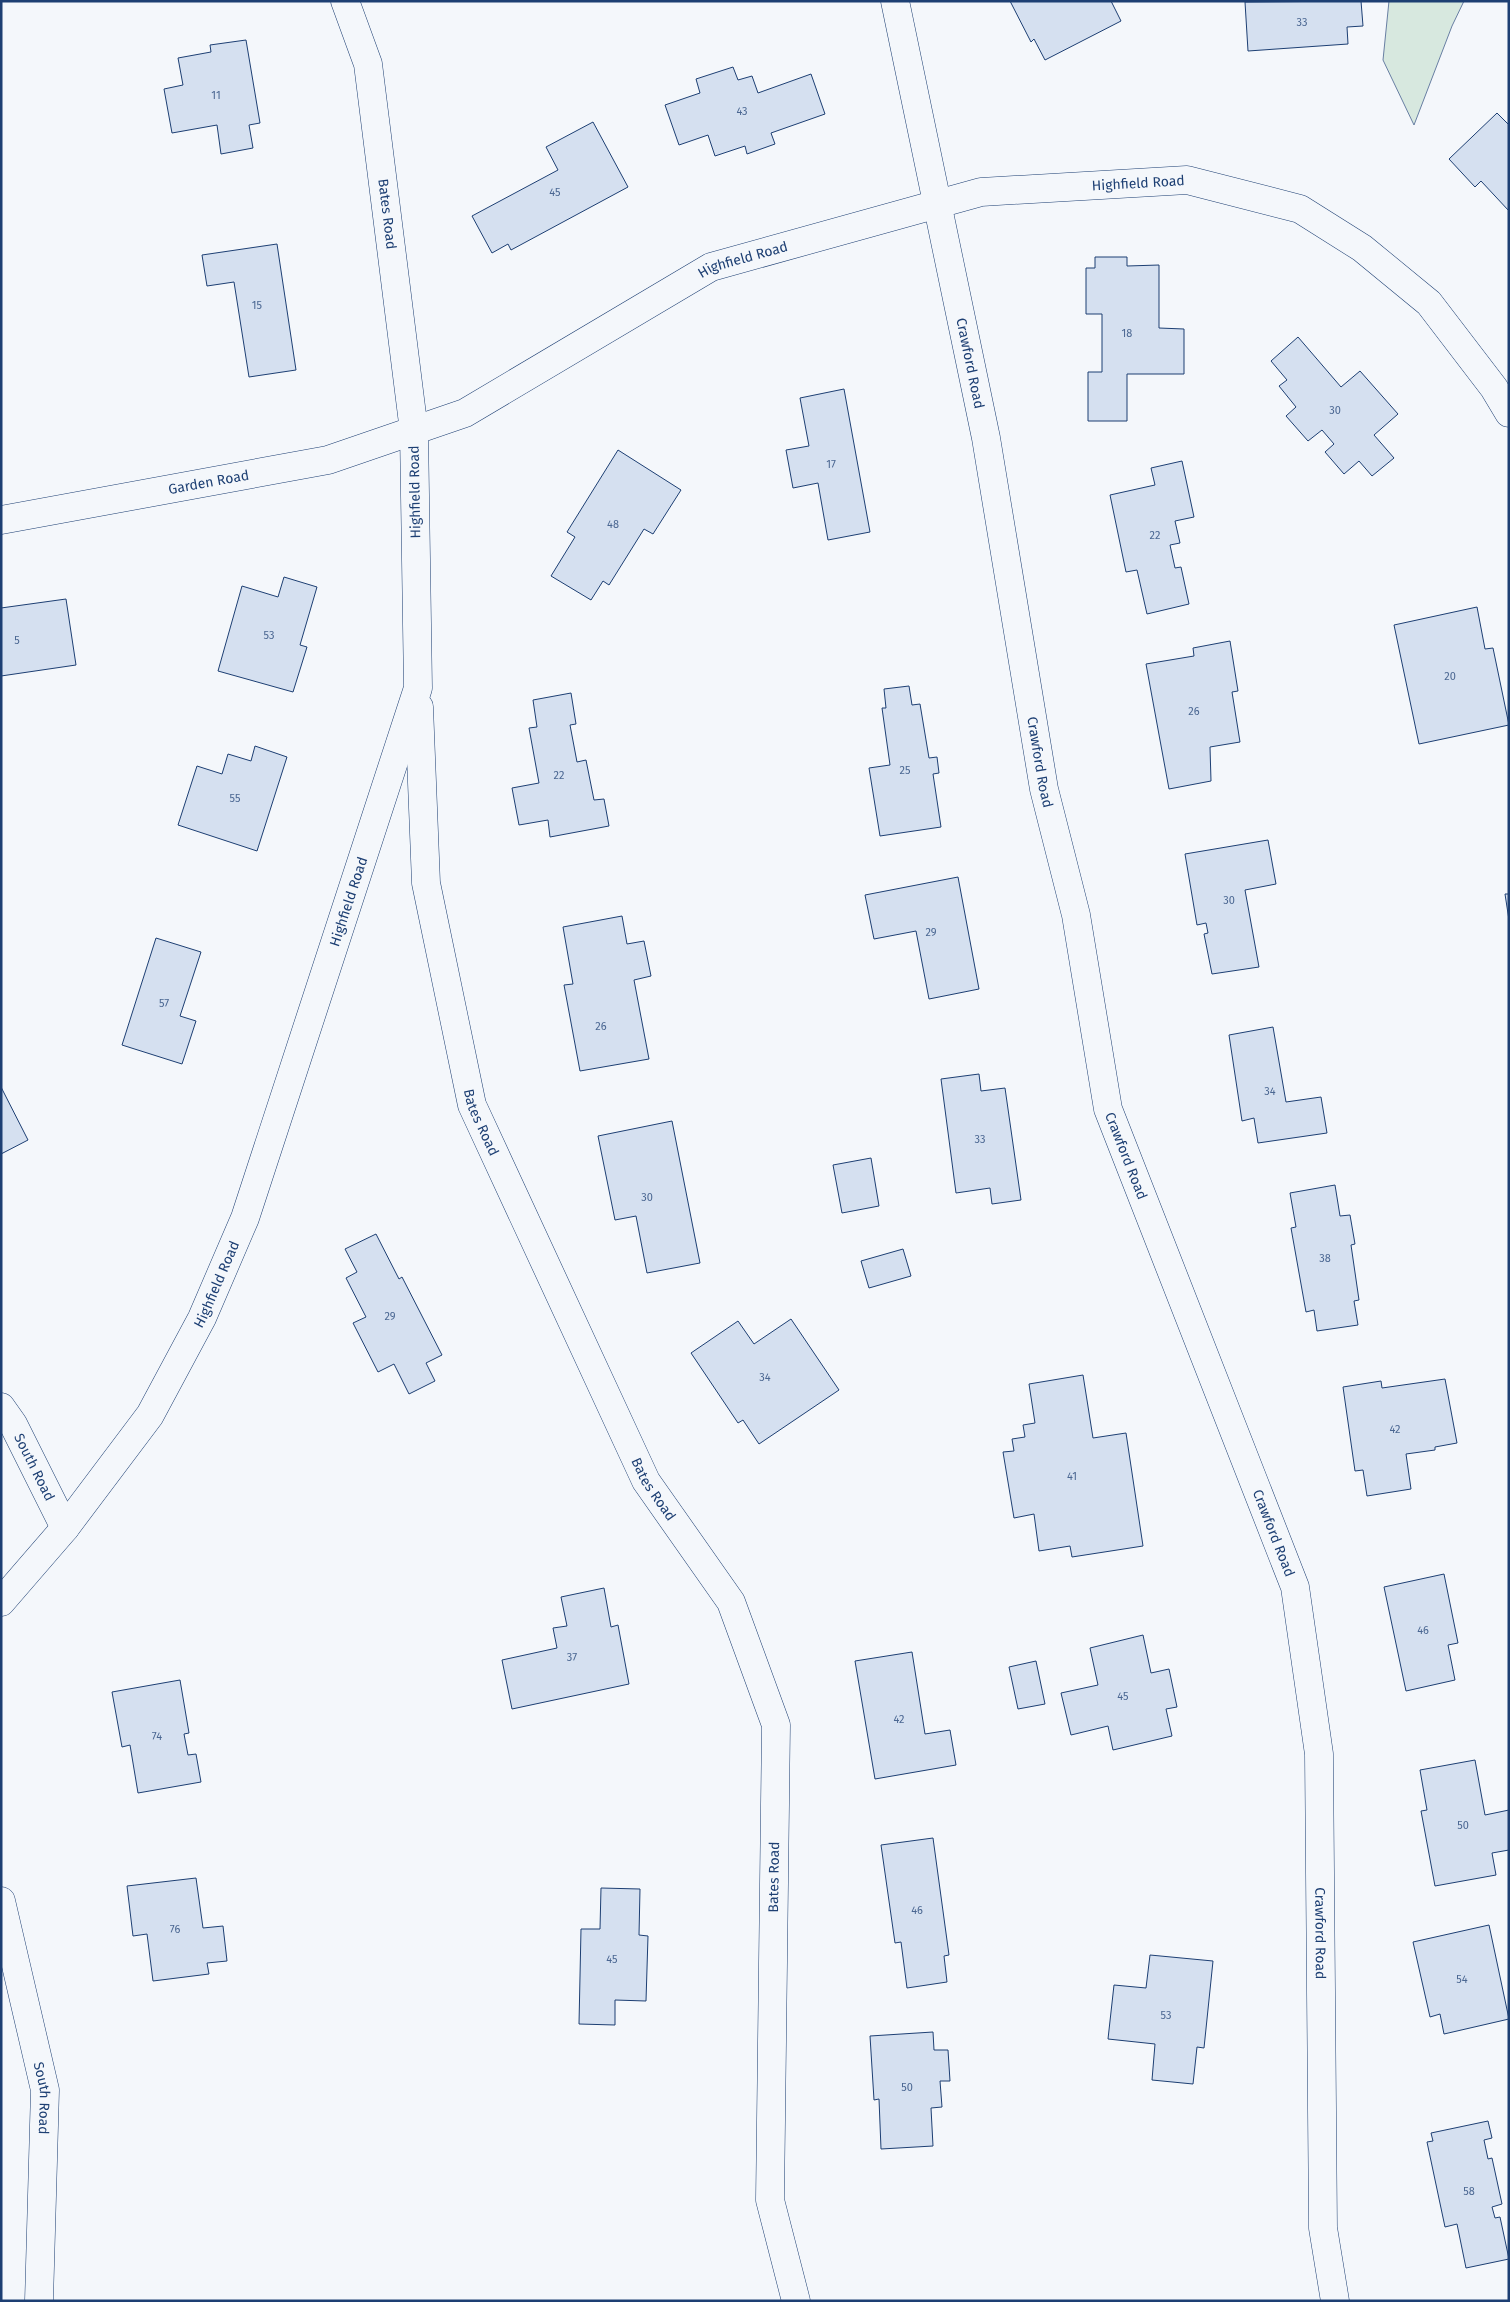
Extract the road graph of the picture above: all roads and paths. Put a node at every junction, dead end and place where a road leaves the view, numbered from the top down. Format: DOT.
graph roads {
  1 [pos="345,1"];
  2 [pos="895,1"];
  3 [pos="937,204"];
  4 [pos="1509,413"];
  5 [pos="414,431"];
  6 [pos="1,520"];
  7 [pos="418,688"];
  8 [pos="1,1407"];
  9 [pos="65,1528"];
  10 [pos="1,1602"];
  11 [pos="1,1901"];
  12 [pos="39,2301"];
  13 [pos="796,2301"];
  14 [pos="1336,2301"];
  1 -- 5 [label="street, Bates Road"];
  2 -- 3 [label="street, Crawford Road"];
  3 -- 4 [label="street, Highfield Road"];
  3 -- 5 [label="street, Highfield Road"];
  3 -- 14 [label="street, Crawford Road"];
  5 -- 6 [label="street, Garden Road"];
  5 -- 7 [label="street, Highfield Road"];
  7 -- 9 [label="street, Highfield Road"];
  7 -- 13 [label="street, Bates Road"];
  8 -- 9 [label="street, South Road"];
  9 -- 10 [label="street, Highfield Road"];
  11 -- 12 [label="street, South Road"];
}
